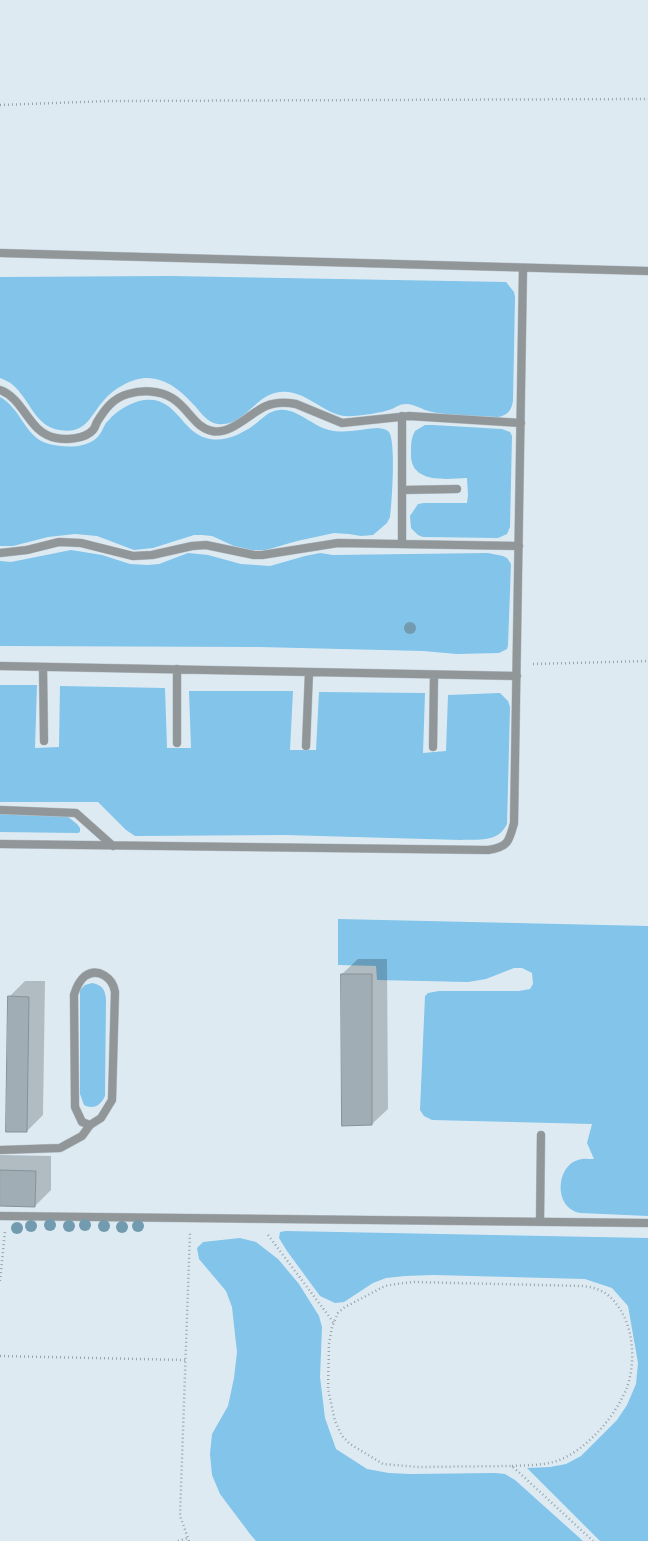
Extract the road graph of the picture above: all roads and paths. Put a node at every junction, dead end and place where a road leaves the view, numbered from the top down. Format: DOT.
graph roads {
  1 [pos="648,99"];
  2 [pos="0,105"];
  3 [pos="0,253"];
  4 [pos="523,268"];
  5 [pos="648,271"];
  6 [pos="0,390"];
  7 [pos="402,416"];
  8 [pos="521,423"];
  9 [pos="456,489"];
  10 [pos="402,490"];
  11 [pos="402,544"];
  12 [pos="519,546"];
  13 [pos="0,553"];
  14 [pos="648,661"];
  15 [pos="517,664"];
  16 [pos="0,666"];
  17 [pos="43,667"];
  18 [pos="177,669"];
  19 [pos="310,672"];
  20 [pos="434,674"];
  21 [pos="517,676"];
  22 [pos="44,741"];
  23 [pos="177,743"];
  24 [pos="306,746"];
  25 [pos="434,747"];
  26 [pos="0,810"];
  27 [pos="0,844"];
  28 [pos="113,846"];
  29 [pos="90,1125"];
  30 [pos="541,1135"];
  31 [pos="0,1150"];
  32 [pos="4,1216"];
  33 [pos="190,1218"];
  34 [pos="256,1219"];
  35 [pos="540,1222"];
  36 [pos="648,1223"];
  37 [pos="0,1281"];
  38 [pos="334,1323"];
  39 [pos="0,1356"];
  40 [pos="185,1360"];
  41 [pos="512,1466"];
  42 [pos="189,1539"];
  43 [pos="178,1541"];
  44 [pos="593,1541"];
  1 -- 2 [label="path"];
  3 -- 4 [label="lane"];
  4 -- 5 [label="lane"];
  4 -- 8 [label="lane"];
  6 -- 7 [label="lane"];
  7 -- 8 [label="lane"];
  7 -- 10 [label="lane"];
  8 -- 12 [label="lane"];
  9 -- 10 [label="lane"];
  10 -- 11 [label="lane"];
  11 -- 12 [label="lane"];
  11 -- 13 [label="lane"];
  12 -- 15 [label="lane"];
  14 -- 15 [label="path"];
  15 -- 21 [label="lane"];
  16 -- 17 [label="lane"];
  17 -- 18 [label="lane"];
  17 -- 22 [label="lane"];
  18 -- 19 [label="lane"];
  18 -- 23 [label="lane"];
  19 -- 20 [label="lane"];
  19 -- 24 [label="lane"];
  20 -- 21 [label="lane"];
  20 -- 25 [label="lane"];
  21 -- 28 [label="lane"];
  26 -- 28 [label="lane"];
  27 -- 28 [label="lane"];
  29 -- 29 [label="lane"];
  29 -- 31 [label="lane"];
  30 -- 35 [label="lane"];
  32 -- 33 [label="lane"];
  32 -- 37 [label="path"];
  33 -- 34 [label="lane"];
  33 -- 40 [label="path"];
  34 -- 35 [label="lane"];
  34 -- 38 [label="path"];
  35 -- 36 [label="lane"];
  38 -- 41 [label="path"];
  38 -- 41 [label="path"];
  39 -- 40 [label="path"];
  40 -- 42 [label="path"];
  41 -- 44 [label="path"];
  42 -- 43 [label="path"];
}
